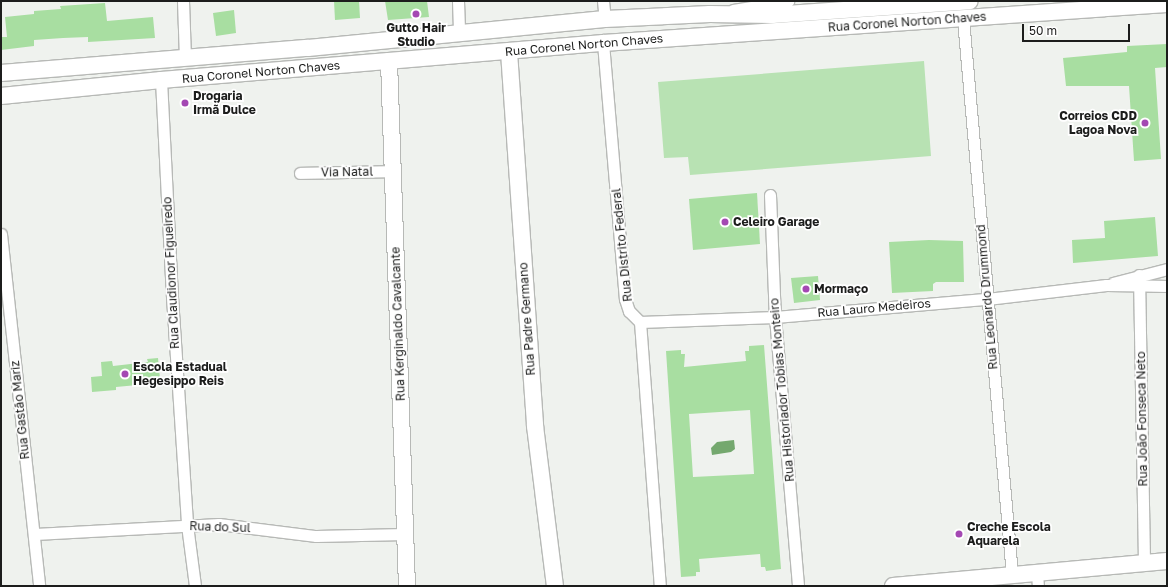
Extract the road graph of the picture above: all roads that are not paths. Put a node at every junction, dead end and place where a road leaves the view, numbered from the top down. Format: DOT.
graph roads {
  1 [pos="183,1"];
  2 [pos="458,1"];
  3 [pos="603,1"];
  4 [pos="788,1"];
  5 [pos="970,1"];
  6 [pos="1167,4"];
  7 [pos="710,14"];
  8 [pos="605,19"];
  9 [pos="963,19"];
  10 [pos="539,26"];
  11 [pos="459,32"];
  12 [pos="603,43"];
  13 [pos="308,48"];
  14 [pos="540,49"];
  15 [pos="509,52"];
  16 [pos="185,57"];
  17 [pos="389,61"];
  18 [pos="307,68"];
  19 [pos="1,73"];
  20 [pos="161,80"];
  21 [pos="1,96"];
  22 [pos="394,171"];
  23 [pos="300,173"];
  24 [pos="770,195"];
  25 [pos="1,234"];
  26 [pos="1167,269"];
  27 [pos="1139,275"];
  28 [pos="1106,285"];
  29 [pos="1167,286"];
  30 [pos="1139,287"];
  31 [pos="987,298"];
  32 [pos="775,317"];
  33 [pos="640,322"];
  34 [pos="187,525"];
  35 [pos="36,534"];
  36 [pos="404,534"];
  37 [pos="1167,561"];
  38 [pos="1144,563"];
  39 [pos="1012,575"];
  40 [pos="1037,580"];
  41 [pos="39,586"];
  42 [pos="195,586"];
  43 [pos="406,586"];
  44 [pos="555,586"];
  45 [pos="660,586"];
  46 [pos="798,586"];
  47 [pos="893,586"];
  1 -- 16 [label="street"];
  2 -- 11 [label="street"];
  3 -- 8 [label="street"];
  4 -- 7 [label="street, Rua Coronel Norton Chaves"];
  5 -- 7 [label="main road, Rua Coronel Norton Chaves"];
  6 -- 9 [label="main road, Rua Coronel Norton Chaves"];
  7 -- 8 [label="main road, Rua Coronel Norton Chaves"];
  8 -- 10 [label="main road, Rua Coronel Norton Chaves"];
  9 -- 12 [label="main road, Rua Coronel Norton Chaves"];
  9 -- 31 [label="street, Rua Leonardo Drummond"];
  10 -- 11 [label="main road, Rua Coronel Norton Chaves"];
  10 -- 14 [label="main road"];
  11 -- 13 [label="main road, Rua Coronel Norton Chaves"];
  12 -- 14 [label="main road, Rua Coronel Norton Chaves"];
  12 -- 33 [label="street, Rua Distrito Federal"];
  13 -- 16 [label="main road, Rua Coronel Norton Chaves"];
  13 -- 18 [label="main road"];
  14 -- 15 [label="main road, Rua Coronel Norton Chaves"];
  15 -- 17 [label="main road, Rua Coronel Norton Chaves"];
  15 -- 44 [label="main road, Rua Padre Germano"];
  16 -- 19 [label="main road, Rua Coronel Norton Chaves"];
  17 -- 18 [label="main road, Rua Coronel Norton Chaves"];
  17 -- 22 [label="main road, Rua Kerginaldo Cavalcante"];
  18 -- 20 [label="main road, Rua Coronel Norton Chaves"];
  20 -- 21 [label="main road, Rua Coronel Norton Chaves"];
  20 -- 34 [label="street, Rua Claudionor Figueiredo"];
  22 -- 23 [label="street, Via Natal"];
  22 -- 36 [label="main road, Rua Kerginaldo Cavalcante"];
  24 -- 32 [label="street, Rua Historiador Tobias Monteiro"];
  25 -- 35 [label="street, Rua Gastão Mariz"];
  26 -- 27 [label="street, Rua Lauro Medeiros"];
  27 -- 28 [label="street, Rua Lauro Medeiros"];
  27 -- 30 [label="street, Rua João Fonseca Neto"];
  28 -- 30 [label="street, Rua Lauro Medeiros"];
  28 -- 31 [label="street, Rua Lauro Medeiros"];
  29 -- 30 [label="street, Rua Lauro Medeiros"];
  30 -- 38 [label="street, Rua João Fonseca Neto"];
  31 -- 32 [label="street, Rua Lauro Medeiros"];
  31 -- 39 [label="street, Rua Leonardo Drummond"];
  32 -- 33 [label="street, Rua Lauro Medeiros"];
  32 -- 46 [label="street, Rua Historiador Tobias Monteiro"];
  33 -- 45 [label="street"];
  34 -- 35 [label="street, Rua do Sul"];
  34 -- 36 [label="street, Rua do Sul"];
  34 -- 42 [label="street, Rua Claudionor Figueiredo"];
  35 -- 41 [label="street, Rua Gastão Mariz"];
  36 -- 43 [label="main road, Rua Kerginaldo Cavalcante"];
  37 -- 38 [label="main road"];
  38 -- 40 [label="main road"];
  39 -- 40 [label="main road"];
  39 -- 47 [label="main road"];
}
